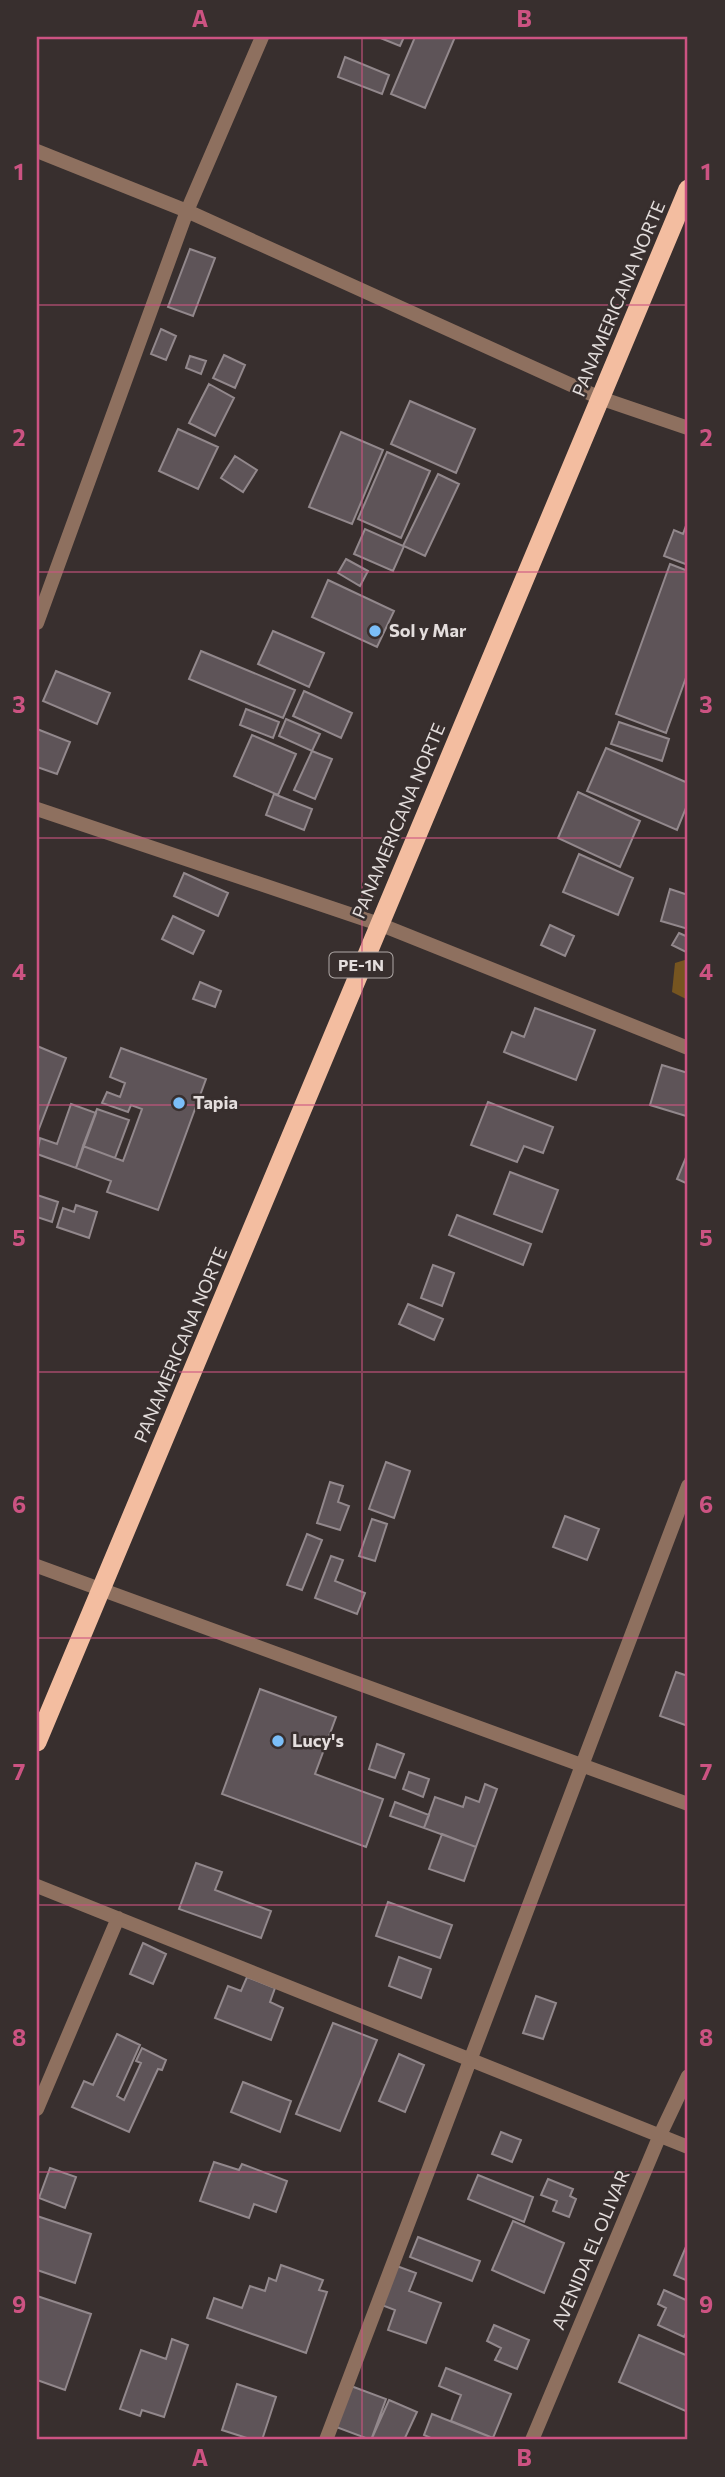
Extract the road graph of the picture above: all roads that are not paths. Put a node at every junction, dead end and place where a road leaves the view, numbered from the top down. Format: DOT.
graph roads {
  1 [pos="262,37"];
  2 [pos="37,151"];
  3 [pos="688,188"];
  4 [pos="187,211"];
  5 [pos="600,398"];
  6 [pos="688,428"];
  7 [pos="37,623"];
  8 [pos="37,809"];
  9 [pos="379,924"];
  10 [pos="688,1048"];
  11 [pos="688,1486"];
  12 [pos="37,1566"];
  13 [pos="101,1591"];
  14 [pos="37,1742"];
  15 [pos="583,1767"];
  16 [pos="688,1804"];
  17 [pos="37,1886"];
  18 [pos="117,1918"];
  19 [pos="472,2060"];
  20 [pos="688,2076"];
  21 [pos="37,2109"];
  22 [pos="660,2135"];
  23 [pos="688,2147"];
  24 [pos="326,2440"];
  25 [pos="532,2440"];
  1 -- 4 [label="street"];
  2 -- 4 [label="street"];
  3 -- 5 [label="highway, PANAMERICANA NORTE / PE-1N"];
  4 -- 5 [label="street"];
  4 -- 7 [label="street"];
  5 -- 6 [label="street"];
  5 -- 9 [label="highway, PANAMERICANA NORTE / PE-1N"];
  8 -- 9 [label="street"];
  9 -- 10 [label="street"];
  9 -- 13 [label="highway, PANAMERICANA NORTE / PE-1N"];
  11 -- 15 [label="street"];
  12 -- 13 [label="street"];
  13 -- 14 [label="highway, PANAMERICANA NORTE / PE-1N"];
  13 -- 15 [label="street"];
  15 -- 16 [label="street"];
  15 -- 19 [label="street"];
  17 -- 18 [label="street"];
  18 -- 19 [label="street"];
  18 -- 21 [label="street"];
  19 -- 22 [label="street"];
  19 -- 24 [label="street"];
  20 -- 22 [label="street, AVENIDA EL OLIVAR"];
  22 -- 23 [label="street"];
  22 -- 25 [label="street, AVENIDA EL OLIVAR"];
}
